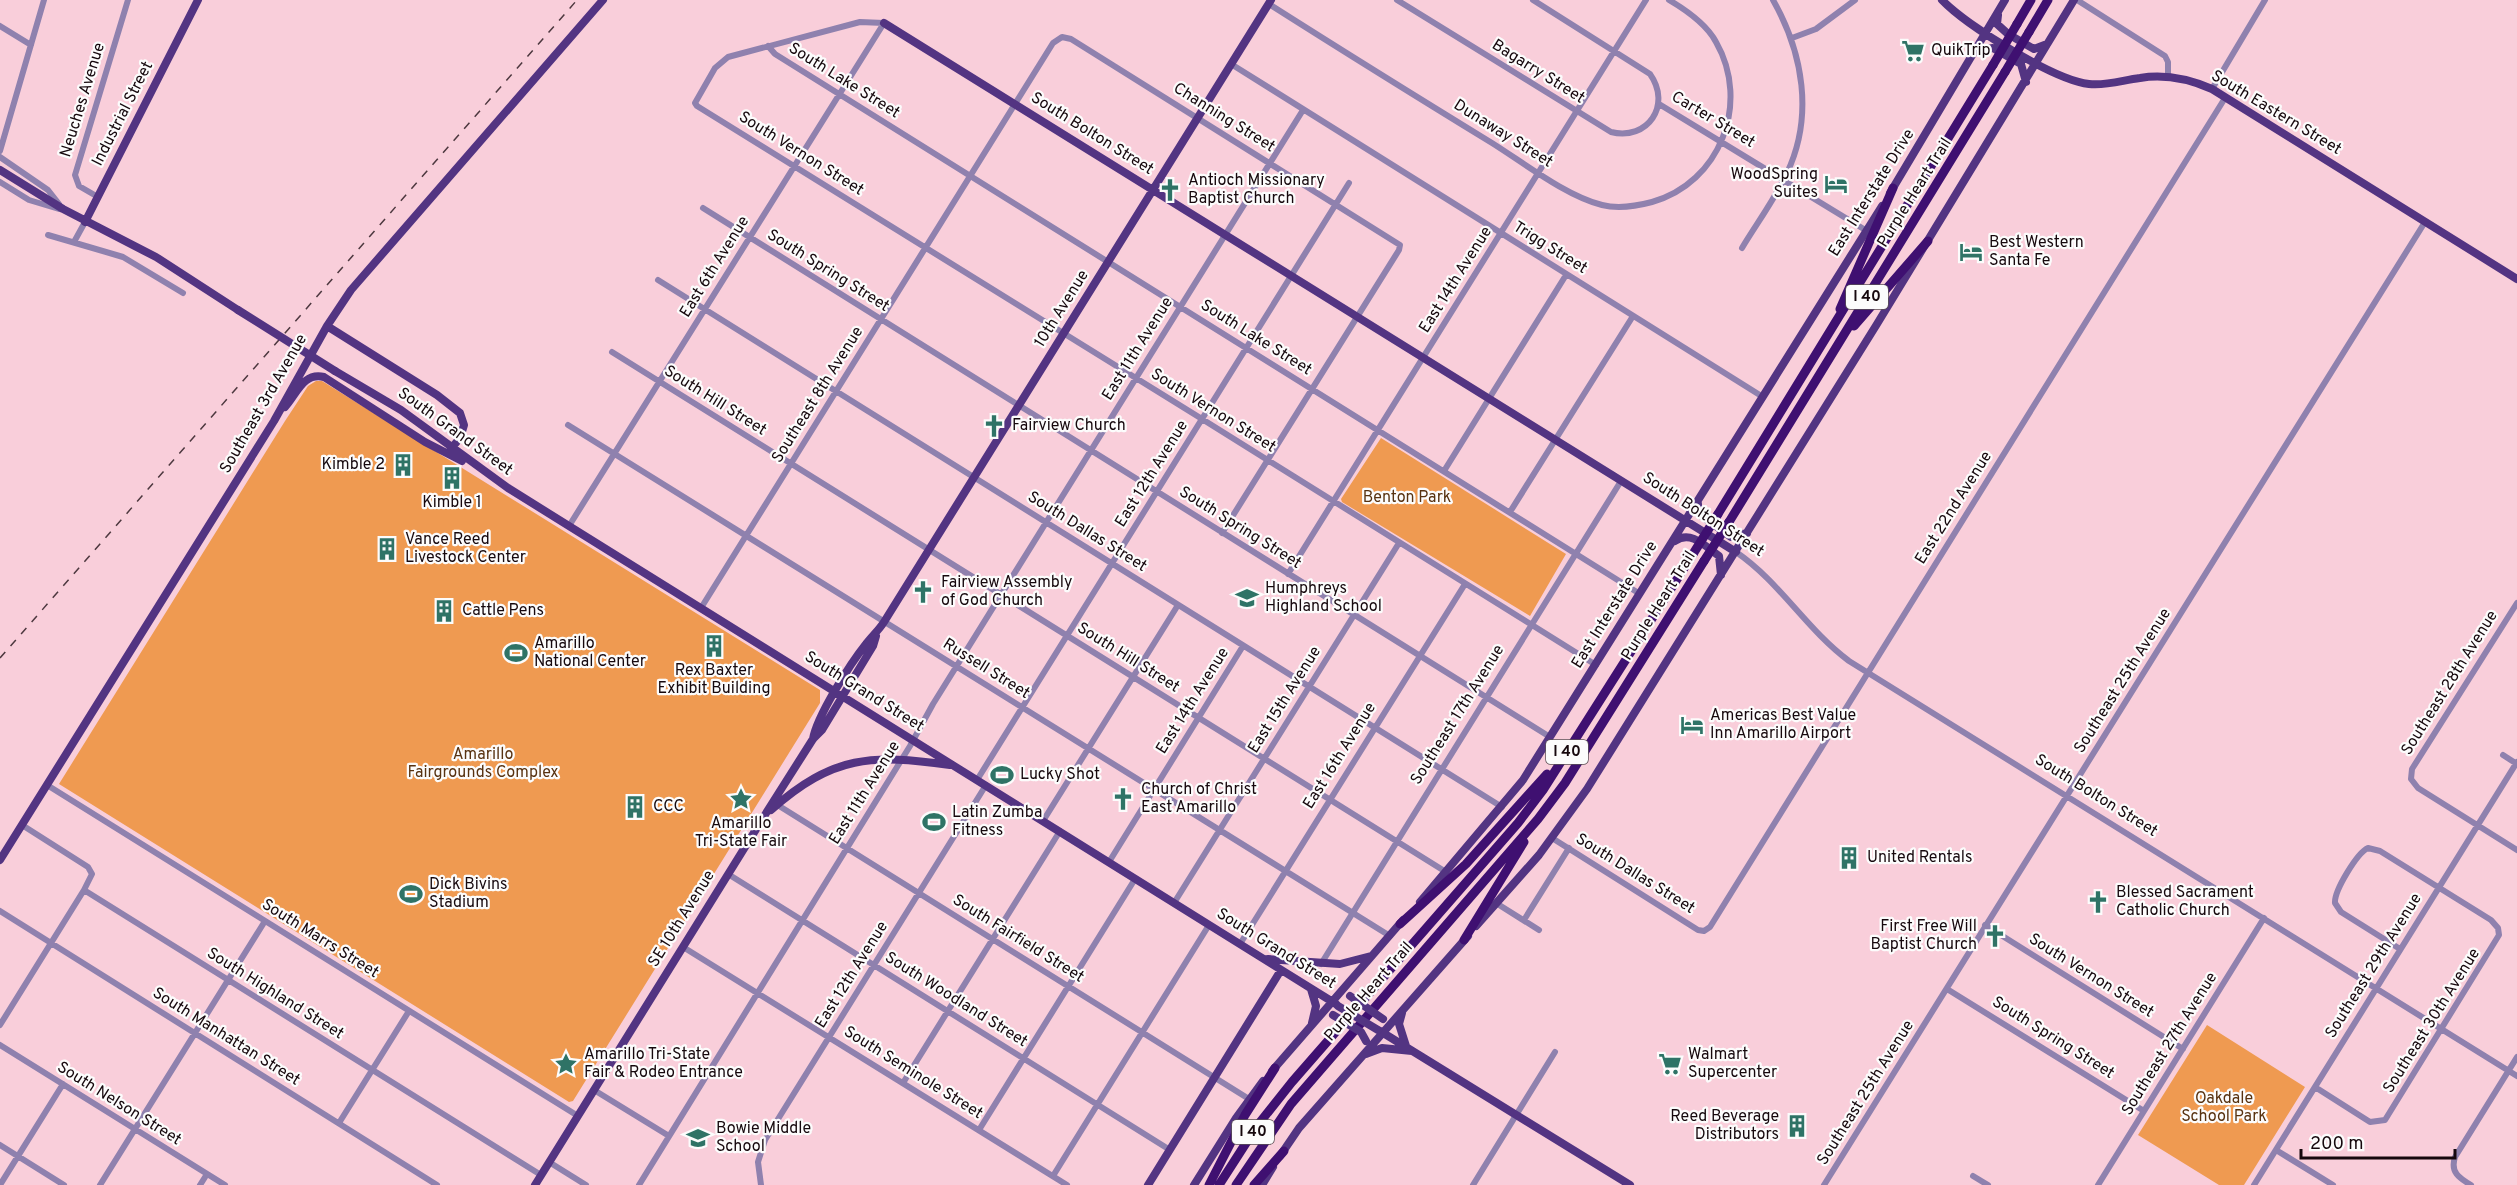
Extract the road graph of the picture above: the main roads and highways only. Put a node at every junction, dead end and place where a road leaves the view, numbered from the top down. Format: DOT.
graph roads {
  1 [pos="198,0"];
  2 [pos="603,0"];
  3 [pos="1942,0"];
  4 [pos="2005,0"];
  5 [pos="2031,0"];
  6 [pos="2048,0"];
  7 [pos="2075,0"];
  8 [pos="1270,2"];
  9 [pos="2000,9"];
  10 [pos="884,23"];
  11 [pos="1986,33"];
  12 [pos="2048,44"];
  13 [pos="1975,51"];
  14 [pos="2037,63"];
  15 [pos="2026,82"];
  16 [pos="0,170"];
  17 [pos="1893,188"];
  18 [pos="1153,190"];
  19 [pos="85,222"];
  20 [pos="1928,241"];
  21 [pos="2517,279"];
  22 [pos="327,326"];
  23 [pos="1831,331"];
  24 [pos="1838,344"];
  25 [pos="278,413"];
  26 [pos="452,448"];
  27 [pos="443,452"];
  28 [pos="475,466"];
  29 [pos="1698,501"];
  30 [pos="1686,521"];
  31 [pos="1748,532"];
  32 [pos="1672,543"];
  33 [pos="1736,552"];
  34 [pos="1721,575"];
  35 [pos="820,682"];
  36 [pos="839,694"];
  37 [pos="822,715"];
  38 [pos="1577,737"];
  39 [pos="813,739"];
  40 [pos="954,765"];
  41 [pos="790,776"];
  42 [pos="811,779"];
  43 [pos="775,804"];
  44 [pos="1548,806"];
  45 [pos="0,860"];
  46 [pos="1400,924"];
  47 [pos="1464,940"];
  48 [pos="1374,954"];
  49 [pos="1263,959"];
  50 [pos="1281,970"];
  51 [pos="1351,981"];
  52 [pos="1310,988"];
  53 [pos="1335,1004"];
  54 [pos="1404,1008"];
  55 [pos="1321,1015"];
  56 [pos="1395,1019"];
  57 [pos="1311,1027"];
  58 [pos="1381,1031"];
  59 [pos="1410,1049"];
  60 [pos="1364,1053"];
  61 [pos="1275,1068"];
  62 [pos="1284,1151"];
  63 [pos="535,1185"];
  64 [pos="1148,1185"];
  65 [pos="1194,1185"];
  66 [pos="1209,1185"];
  67 [pos="1220,1185"];
  68 [pos="1236,1185"];
  69 [pos="1254,1185"];
  70 [pos="1262,1185"];
  71 [pos="1630,1185"];
  1 -- 19 [label="main road, Industrial Street"];
  2 -- 22 [label="main road, Southeast 3rd Avenue"];
  3 -- 11 [label="main road, South Eastern Street"];
  4 -- 9 [label="main road, East Interstate Drive"];
  5 -- 23 [label="highway, Purple Heart Trail / I 40, bridge"];
  6 -- 24 [label="highway, Purple Heart Trail / I 40, bridge"];
  7 -- 12 [label="main road"];
  8 -- 18 [label="main road, 10th Avenue"];
  9 -- 11 [label="main road, East Interstate Drive"];
  9 -- 12 [label="main road"];
  10 -- 18 [label="main road, South Bolton Street"];
  11 -- 13 [label="main road, East Interstate Drive"];
  11 -- 14 [label="main road, South Eastern Street"];
  12 -- 14 [label="main road"];
  13 -- 15 [label="main road"];
  13 -- 17 [label="main road, East Interstate Drive"];
  14 -- 15 [label="main road"];
  14 -- 21 [label="main road, South Eastern Street"];
  15 -- 20 [label="main road"];
  16 -- 19 [label="main road, South Grand Street"];
  17 -- 23 [label="highway"];
  17 -- 29 [label="main road, East Interstate Drive"];
  18 -- 30 [label="main road, South Bolton Street"];
  18 -- 36 [label="main road, 10th Avenue"];
  19 -- 26 [label="main road, South Grand Street, bridge"];
  20 -- 24 [label="highway"];
  20 -- 31 [label="main road"];
  22 -- 25 [label="main road, Southeast 3rd Avenue"];
  22 -- 26 [label="main road"];
  23 -- 38 [label="highway, Purple Heart Trail / I 40, bridge"];
  24 -- 44 [label="highway, Purple Heart Trail / I 40, bridge"];
  25 -- 27 [label="main road"];
  25 -- 45 [label="main road, Southeast 3rd Avenue"];
  26 -- 27 [label="main road"];
  26 -- 28 [label="main road, South Grand Street"];
  27 -- 28 [label="main road"];
  28 -- 35 [label="main road, South Grand Street"];
  29 -- 30 [label="main road, East Interstate Drive"];
  29 -- 31 [label="main road"];
  30 -- 32 [label="main road, East Interstate Drive"];
  30 -- 33 [label="main road, South Bolton Street"];
  31 -- 33 [label="main road"];
  32 -- 34 [label="main road"];
  32 -- 46 [label="main road, East Interstate Drive"];
  33 -- 34 [label="main road"];
  34 -- 47 [label="main road"];
  35 -- 36 [label="main road, South Grand Street"];
  35 -- 37 [label="main road"];
  36 -- 37 [label="main road, 10th Avenue"];
  36 -- 39 [label="main road, 10th Avenue"];
  36 -- 40 [label="main road, South Grand Street"];
  37 -- 39 [label="main road, 10th Avenue"];
  38 -- 46 [label="highway"];
  38 -- 67 [label="highway, Purple Heart Trail / I 40"];
  39 -- 41 [label="main road"];
  40 -- 42 [label="main road"];
  40 -- 49 [label="main road, South Grand Street"];
  41 -- 42 [label="main road"];
  41 -- 43 [label="main road"];
  42 -- 43 [label="main road"];
  43 -- 63 [label="main road, SE 10th Avenue"];
  44 -- 47 [label="highway"];
  44 -- 68 [label="highway, Purple Heart Trail / I 40"];
  46 -- 48 [label="main road, East Interstate Drive"];
  47 -- 54 [label="main road"];
  48 -- 49 [label="main road"];
  48 -- 51 [label="main road, East Interstate Drive"];
  49 -- 50 [label="main road, South Grand Street"];
  50 -- 52 [label="main road, South Grand Street"];
  50 -- 64 [label="main road"];
  51 -- 53 [label="main road, East Interstate Drive"];
  51 -- 56 [label="main road, bridge"];
  52 -- 53 [label="main road, South Grand Street"];
  52 -- 57 [label="main road"];
  53 -- 55 [label="main road, East Interstate Drive"];
  53 -- 58 [label="main road, South Grand Street, bridge"];
  54 -- 56 [label="main road"];
  54 -- 59 [label="main road"];
  55 -- 57 [label="main road, East Interstate Drive"];
  55 -- 60 [label="main road, bridge"];
  56 -- 58 [label="main road"];
  57 -- 61 [label="main road, East Interstate Drive"];
  58 -- 59 [label="main road, South Grand Street"];
  58 -- 60 [label="main road"];
  59 -- 60 [label="main road"];
  59 -- 71 [label="main road, South Grand Street"];
  60 -- 62 [label="main road"];
  61 -- 65 [label="main road, East Interstate Drive"];
  61 -- 66 [label="highway"];
  62 -- 69 [label="highway"];
  62 -- 70 [label="main road"];
}
